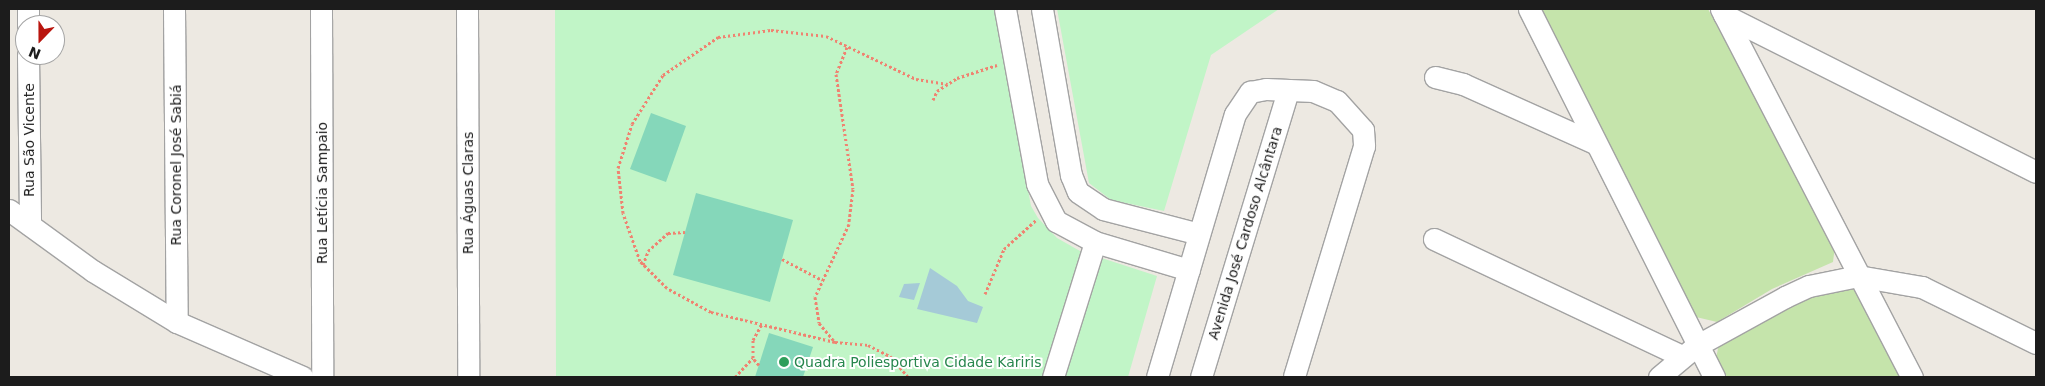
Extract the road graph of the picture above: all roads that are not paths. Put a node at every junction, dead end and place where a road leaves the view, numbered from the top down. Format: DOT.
graph roads {
  1 [pos="174,9"];
  2 [pos="321,9"];
  3 [pos="467,9"];
  4 [pos="1005,9"];
  5 [pos="1042,9"];
  6 [pos="1529,9"];
  7 [pos="1723,12"];
  8 [pos="28,65"];
  9 [pos="1435,78"];
  10 [pos="1288,90"];
  11 [pos="1594,143"];
  12 [pos="2036,172"];
  13 [pos="9,210"];
  14 [pos="30,225"];
  15 [pos="1199,234"];
  16 [pos="1434,239"];
  17 [pos="1095,242"];
  18 [pos="1188,270"];
  19 [pos="1858,276"];
  20 [pos="177,322"];
  21 [pos="2036,343"];
  22 [pos="1689,351"];
  23 [pos="303,377"];
  24 [pos="322,377"];
  25 [pos="468,377"];
  26 [pos="1053,377"];
  27 [pos="1157,377"];
  28 [pos="1201,377"];
  29 [pos="1294,377"];
  30 [pos="1659,377"];
  31 [pos="1714,377"];
  32 [pos="1912,377"];
  1 -- 20 [label="street, Rua Coronel José Sabiá"];
  2 -- 24 [label="street, Rua Letícia Sampaio"];
  3 -- 25 [label="street, Rua Águas Claras"];
  4 -- 17 [label="street"];
  5 -- 15 [label="street"];
  6 -- 11 [label="street"];
  7 -- 12 [label="street"];
  7 -- 19 [label="street"];
  8 -- 14 [label="street, Rua São Vicente"];
  9 -- 11 [label="street"];
  10 -- 15 [label="street"];
  10 -- 28 [label="street, Avenida José Cardoso Alcântara"];
  10 -- 29 [label="street"];
  11 -- 22 [label="street"];
  13 -- 14 [label="street"];
  14 -- 20 [label="street"];
  15 -- 18 [label="street"];
  16 -- 22 [label="street"];
  17 -- 18 [label="street"];
  17 -- 26 [label="street"];
  18 -- 27 [label="street"];
  19 -- 21 [label="street"];
  19 -- 22 [label="street"];
  19 -- 32 [label="street"];
  20 -- 23 [label="street"];
  22 -- 30 [label="street"];
  22 -- 31 [label="street"];
}
